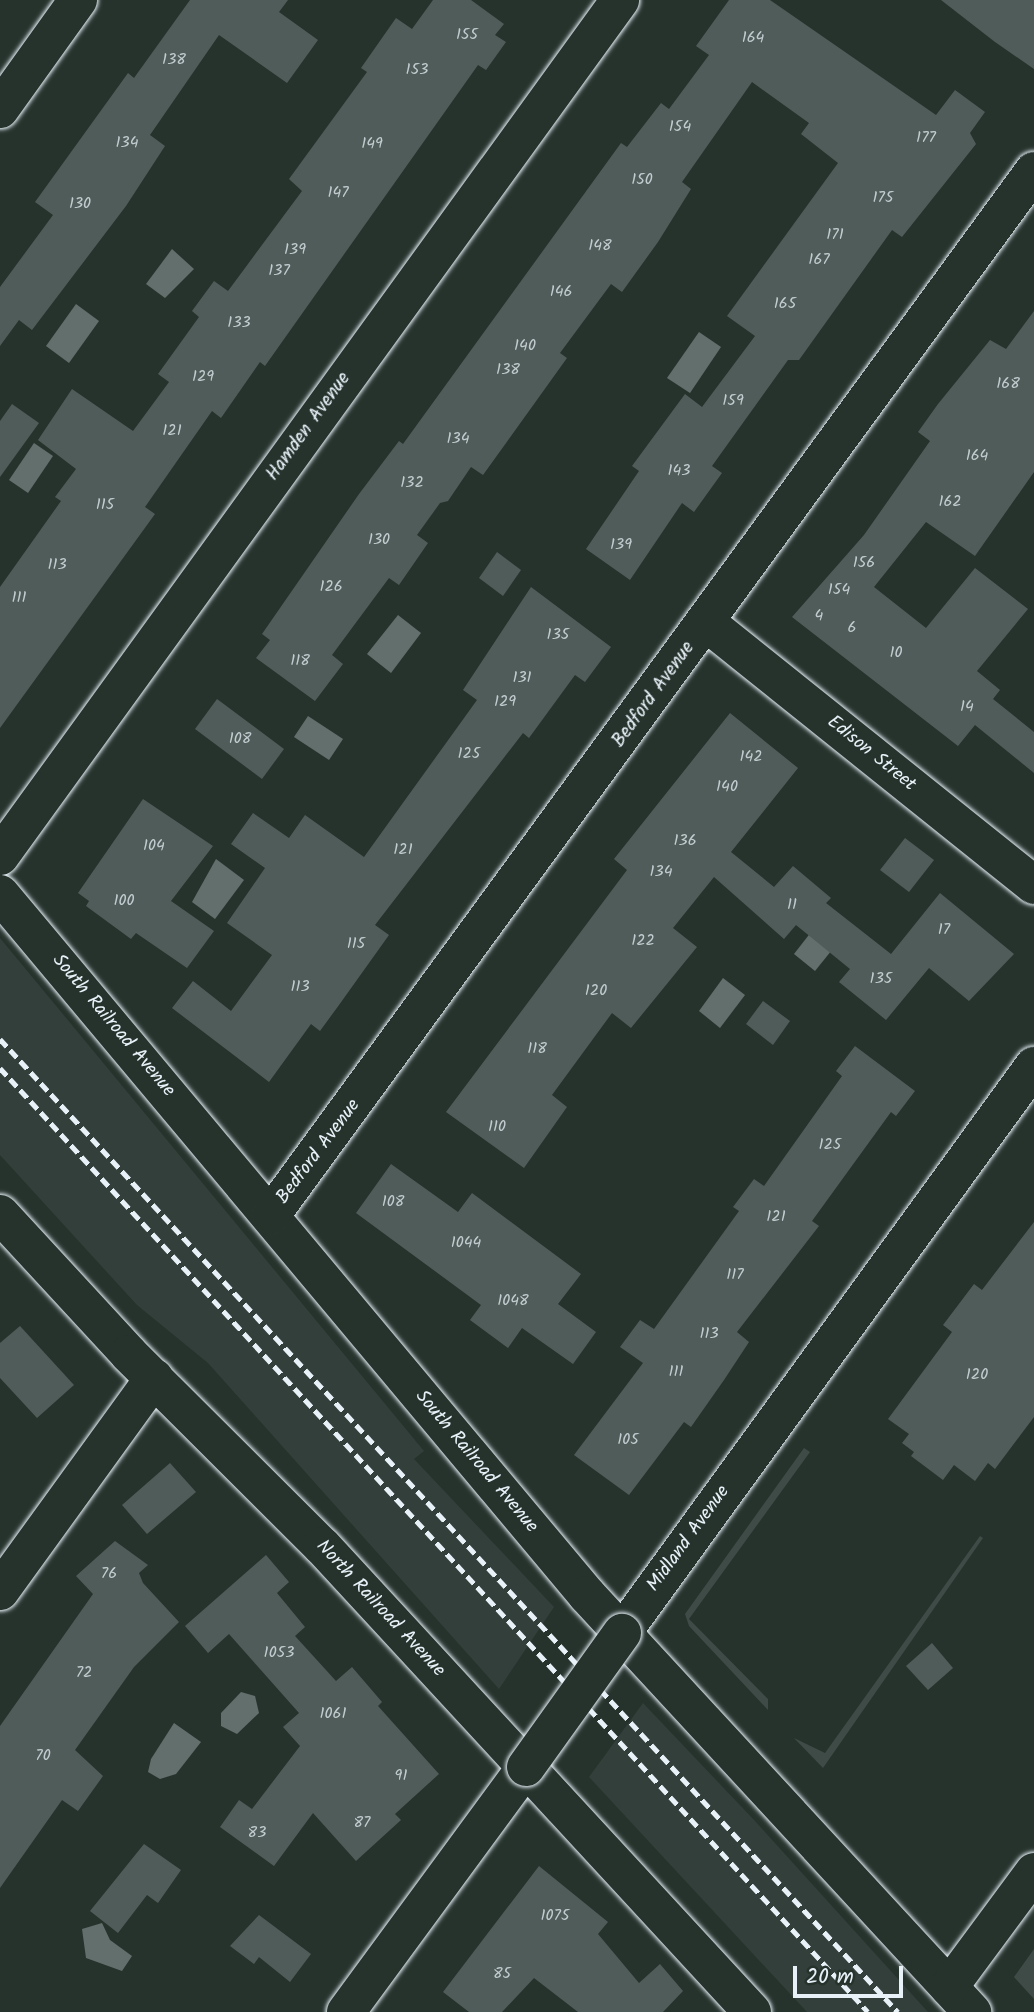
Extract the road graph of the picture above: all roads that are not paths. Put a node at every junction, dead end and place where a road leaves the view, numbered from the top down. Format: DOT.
graph roads {
  1 [pos="78,0"];
  2 [pos="620,0"];
  3 [pos="0,109"];
  4 [pos="1034,171"];
  5 [pos="707,623"];
  6 [pos="0,856"];
  7 [pos="1034,885"];
  8 [pos="0,894"];
  9 [pos="1034,1066"];
  10 [pos="0,1214"];
  11 [pos="271,1215"];
  12 [pos="154,1378"];
  13 [pos="0,1591"];
  14 [pos="622,1633"];
  15 [pos="526,1767"];
  16 [pos="1034,1872"];
  17 [pos="961,1999"];
  18 [pos="346,2012"];
  19 [pos="752,2012"];
  1 -- 3 [label="street"];
  2 -- 6 [label="street, Hamden Avenue"];
  4 -- 5 [label="street, Bedford Avenue"];
  5 -- 7 [label="street, Edison Street"];
  5 -- 11 [label="street, Bedford Avenue"];
  8 -- 11 [label="street, South Railroad Avenue"];
  9 -- 14 [label="street, Midland Avenue"];
  10 -- 12 [label="street, North Railroad Avenue"];
  11 -- 14 [label="street, South Railroad Avenue"];
  12 -- 13 [label="street"];
  12 -- 15 [label="street, North Railroad Avenue"];
  14 -- 15 [label="street, Midland Avenue, bridge"];
  14 -- 17 [label="street, South Railroad Avenue"];
  15 -- 18 [label="street, Midland Avenue"];
  15 -- 19 [label="street, North Railroad Avenue"];
  16 -- 17 [label="street"];
}
